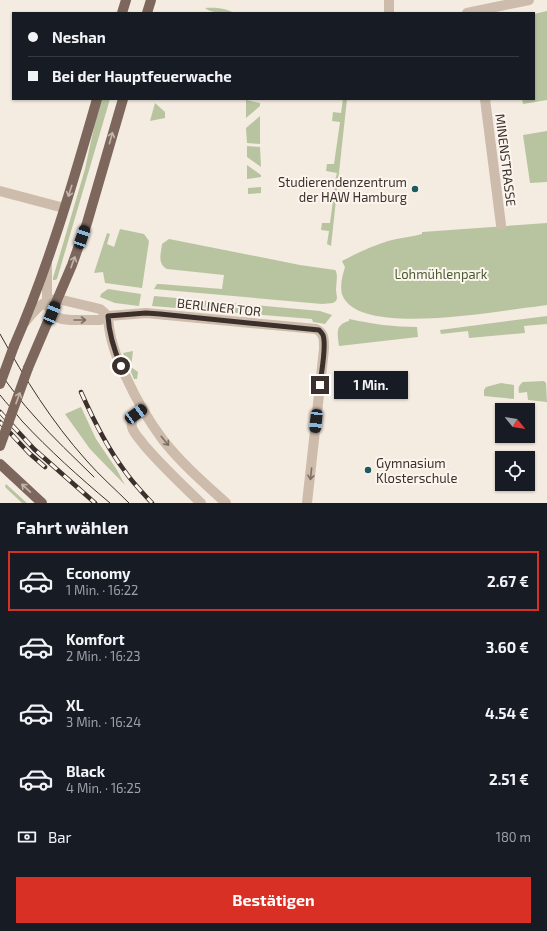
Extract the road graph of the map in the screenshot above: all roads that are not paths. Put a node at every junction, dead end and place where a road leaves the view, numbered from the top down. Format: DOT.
graph roads {
  1 [pos="126,0"];
  2 [pos="151,0"];
  3 [pos="389,0"];
  4 [pos="529,0"];
  5 [pos="122,12"];
  6 [pos="147,12"];
  7 [pos="389,12"];
  8 [pos="472,12"];
  9 [pos="97,100"];
  10 [pos="123,100"];
  11 [pos="485,100"];
  12 [pos="0,191"];
  13 [pos="64,208"];
  14 [pos="501,225"];
  15 [pos="47,260"];
  16 [pos="58,298"];
  17 [pos="47,301"];
  18 [pos="52,313"];
  19 [pos="108,316"];
  20 [pos="23,325"];
  21 [pos="0,384"];
  22 [pos="142,409"];
  23 [pos="0,446"];
  24 [pos="0,464"];
  25 [pos="42,503"];
  26 [pos="201,503"];
  27 [pos="226,503"];
  28 [pos="307,503"];
  1 -- 5 [label="main road"];
  2 -- 6 [label="main road"];
  3 -- 7 [label="street"];
  4 -- 8 [label="street"];
  9 -- 13 [label="main road, one-way"];
  16 -- 10 [label="main road, one-way"];
  11 -- 14 [label="street, MINENSTRASSE"];
  12 -- 13 [label="street"];
  13 -- 15 [label="main road"];
  15 -- 17 [label="street"];
  15 -- 20 [label="main road"];
  16 -- 17 [label="street"];
  16 -- 18 [label="main road"];
  16 -- 19 [label="street"];
  17 -- 18 [label="street"];
  17 -- 20 [label="street"];
  18 -- 19 [label="street, BERLINER TOR, one-way"];
  23 -- 18 [label="main road, one-way, bridge"];
  19 -- 22 [label="street"];
  19 -- 28 [label="street, BERLINER TOR, one-way"];
  20 -- 21 [label="main road, bridge"];
  22 -- 26 [label="street"];
  22 -- 27 [label="street, one-way"];
  25 -- 24 [label="main road, one-way"];
}
